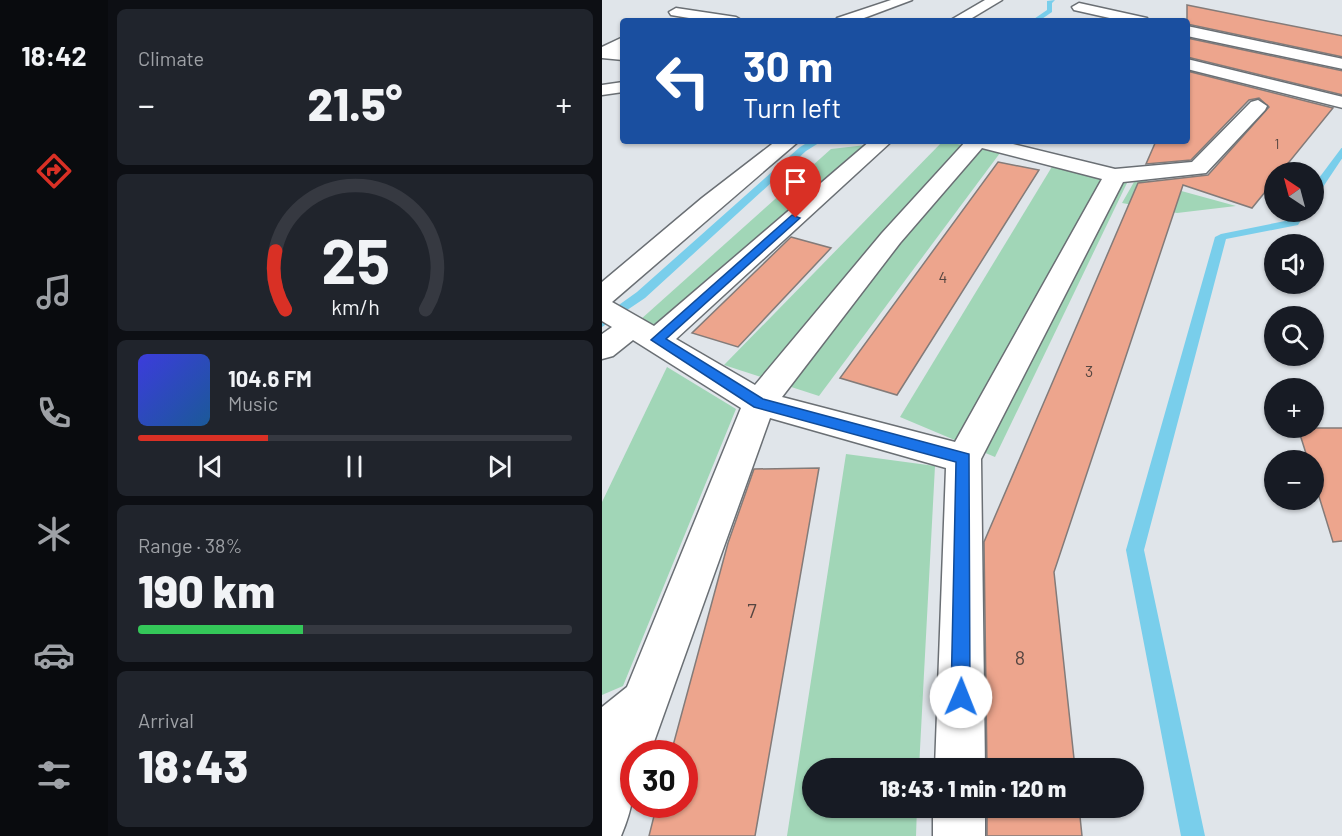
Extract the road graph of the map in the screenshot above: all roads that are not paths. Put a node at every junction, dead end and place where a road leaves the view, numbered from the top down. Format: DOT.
graph roads {
  1 [pos="701,0"];
  2 [pos="905,0"];
  3 [pos="991,0"];
  4 [pos="1079,8"];
  5 [pos="676,12"];
  6 [pos="665,18"];
  7 [pos="716,18"];
  8 [pos="851,18"];
  9 [pos="961,18"];
  10 [pos="1127,18"];
  11 [pos="1190,32"];
  12 [pos="620,44"];
  13 [pos="620,55"];
  14 [pos="1343,64"];
  15 [pos="1190,65"];
  16 [pos="620,87"];
  17 [pos="602,90"];
  18 [pos="1343,103"];
  19 [pos="1258,106"];
  20 [pos="785,144"];
  21 [pos="878,144"];
  22 [pos="974,144"];
  23 [pos="989,144"];
  24 [pos="1061,144"];
  25 [pos="1041,157"];
  26 [pos="1115,176"];
  27 [pos="602,296"];
  28 [pos="602,308"];
  29 [pos="645,333"];
  30 [pos="602,349"];
  31 [pos="759,403"];
  32 [pos="964,459"];
  33 [pos="644,703"];
  34 [pos="602,737"];
  35 [pos="960,758"];
  36 [pos="959,818"];
  37 [pos="602,820"];
  38 [pos="959,836"];
  1 -- 5 [label="street"];
  2 -- 8 [label="street"];
  3 -- 9 [label="street"];
  4 -- 10 [label="street"];
  5 -- 6 [label="street"];
  5 -- 7 [label="street"];
  11 -- 14 [label="street"];
  12 -- 13 [label="street"];
  15 -- 18 [label="street"];
  16 -- 17 [label="street"];
  19 -- 26 [label="street"];
  20 -- 27 [label="street"];
  21 -- 29 [label="street"];
  22 -- 31 [label="street"];
  23 -- 25 [label="street"];
  24 -- 25 [label="street"];
  25 -- 26 [label="street"];
  26 -- 32 [label="street"];
  28 -- 29 [label="street"];
  29 -- 30 [label="street"];
  29 -- 31 [label="street"];
  31 -- 32 [label="street"];
  31 -- 33 [label="street"];
  32 -- 35 [label="street"];
  33 -- 34 [label="street"];
  33 -- 37 [label="street"];
  36 -- 38 [label="street"];
}
